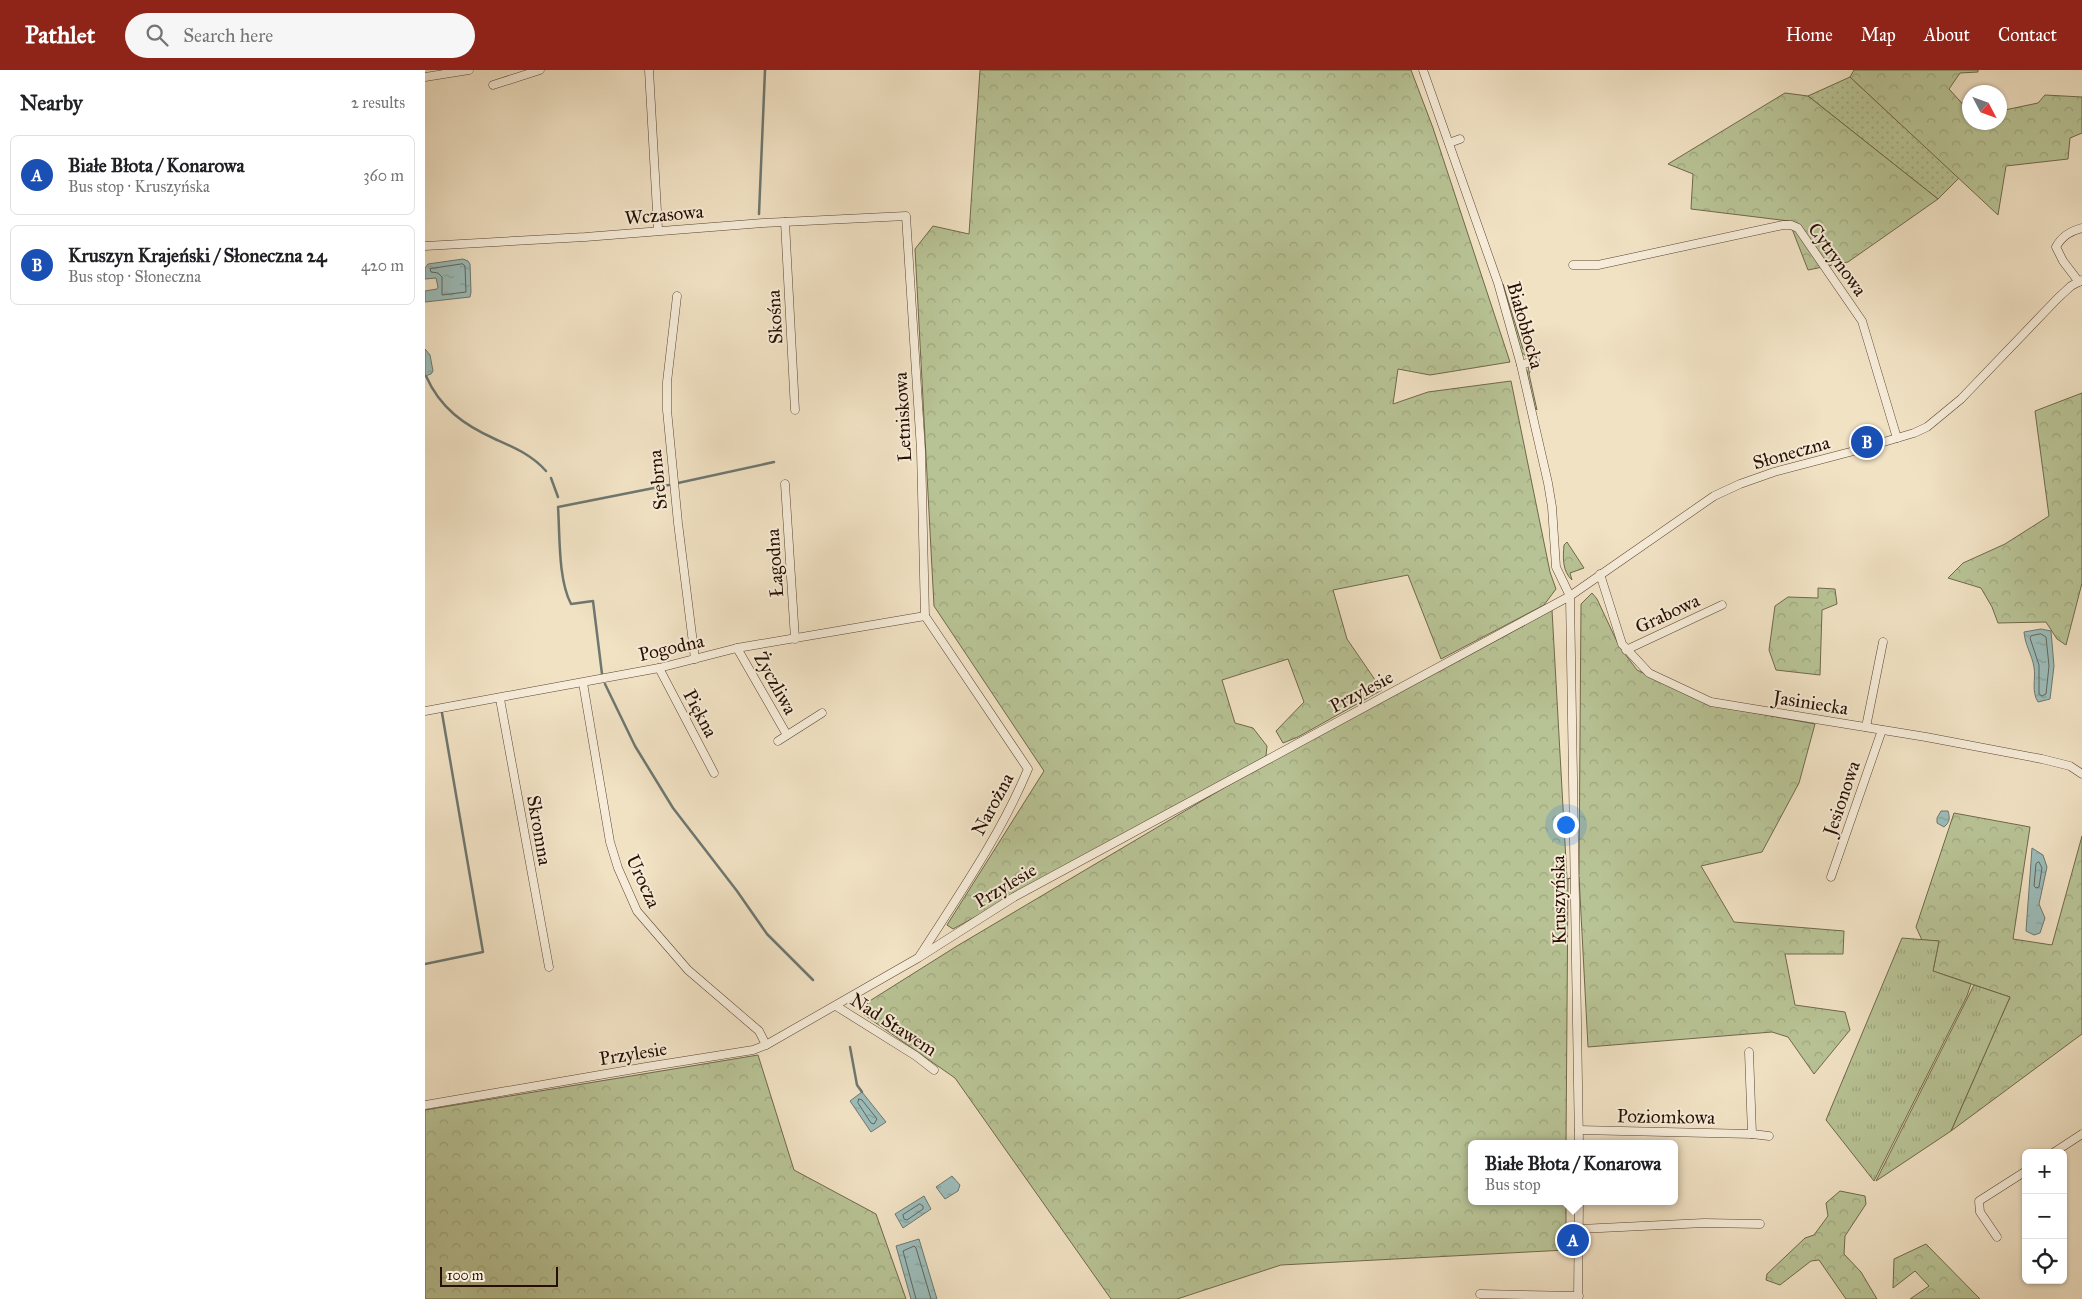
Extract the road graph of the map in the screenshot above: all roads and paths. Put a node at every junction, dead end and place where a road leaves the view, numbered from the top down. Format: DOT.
graph roads {
  1 [pos="469,70"];
  2 [pos="540,70"];
  3 [pos="649,70"];
  4 [pos="1423,70"];
  5 [pos="425,77"];
  6 [pos="493,85"];
  7 [pos="1460,139"];
  8 [pos="1449,143"];
  9 [pos="906,216"];
  10 [pos="785,222"];
  11 [pos="2082,228"];
  12 [pos="658,230"];
  13 [pos="425,246"];
  14 [pos="1573,265"];
  15 [pos="2081,281"];
  16 [pos="677,296"];
  17 [pos="1535,360"];
  18 [pos="1521,365"];
  19 [pos="795,410"];
  20 [pos="1897,438"];
  21 [pos="785,484"];
  22 [pos="1600,574"];
  23 [pos="1569,596"];
  24 [pos="1722,605"];
  25 [pos="925,616"];
  26 [pos="795,639"];
  27 [pos="1883,642"];
  28 [pos="737,648"];
  29 [pos="1626,650"];
  30 [pos="695,659"];
  31 [pos="659,668"];
  32 [pos="583,683"];
  33 [pos="500,699"];
  34 [pos="425,712"];
  35 [pos="822,713"];
  36 [pos="1866,727"];
  37 [pos="1882,730"];
  38 [pos="787,735"];
  39 [pos="778,741"];
  40 [pos="714,773"];
  41 [pos="2082,774"];
  42 [pos="1831,877"];
  43 [pos="918,958"];
  44 [pos="549,967"];
  45 [pos="836,1006"];
  46 [pos="767,1044"];
  47 [pos="1749,1052"];
  48 [pos="935,1070"];
  49 [pos="425,1105"];
  50 [pos="1579,1130"];
  51 [pos="1752,1134"];
  52 [pos="2082,1134"];
  53 [pos="1769,1136"];
  54 [pos="1579,1140"];
  55 [pos="2059,1149"];
  56 [pos="2022,1173"];
  57 [pos="1579,1205"];
  58 [pos="1759,1224"];
  59 [pos="1580,1229"];
  60 [pos="1997,1237"];
  61 [pos="1480,1294"];
  62 [pos="1579,1297"];
  1 -- 5 [label="street"];
  2 -- 6 [label="street"];
  3 -- 12 [label="street"];
  4 -- 8 [label="street, Białobłocka"];
  7 -- 8 [label="street"];
  8 -- 18 [label="street, Białobłocka"];
  9 -- 10 [label="street, Wczasowa"];
  9 -- 25 [label="street, Letniskowa"];
  10 -- 12 [label="street, Wczasowa"];
  10 -- 19 [label="street, Skośna"];
  11 -- 15 [label="street"];
  12 -- 13 [label="street, Wczasowa"];
  14 -- 20 [label="street, Cytrynowa"];
  15 -- 20 [label="street, Słoneczna"];
  16 -- 30 [label="street, Srebrna"];
  17 -- 18 [label="street"];
  18 -- 23 [label="street, Białobłocka"];
  20 -- 22 [label="street, Słoneczna"];
  21 -- 26 [label="street, Łagodna"];
  22 -- 23 [label="street, Słoneczna"];
  22 -- 29 [label="street, Jasiniecka"];
  23 -- 43 [label="street, Przylesie"];
  23 -- 50 [label="street, Kruszyńska"];
  24 -- 29 [label="street, Grabowa"];
  25 -- 26 [label="street, Pogodna"];
  25 -- 43 [label="street, Narożna"];
  26 -- 28 [label="street, Pogodna"];
  27 -- 36 [label="street"];
  28 -- 30 [label="street, Pogodna"];
  28 -- 38 [label="street, Życzliwa"];
  29 -- 36 [label="street, Jasiniecka"];
  30 -- 31 [label="street, Pogodna"];
  31 -- 32 [label="street, Pogodna"];
  31 -- 40 [label="street, Piękna"];
  32 -- 33 [label="street, Pogodna"];
  32 -- 46 [label="street, Urocza"];
  33 -- 34 [label="street, Pogodna"];
  33 -- 44 [label="street, Skromna"];
  35 -- 38 [label="street, Życzliwa"];
  36 -- 37 [label="street, Jasiniecka"];
  37 -- 41 [label="street, Jasiniecka"];
  37 -- 42 [label="street, Jesionowa"];
  38 -- 39 [label="street, Życzliwa"];
  43 -- 45 [label="street, Przylesie"];
  45 -- 46 [label="street, Przylesie"];
  45 -- 48 [label="street, Nad Stawem"];
  46 -- 49 [label="street, Przylesie"];
  47 -- 51 [label="street"];
  50 -- 51 [label="street, Poziomkowa"];
  50 -- 54 [label="street, Kruszyńska"];
  51 -- 53 [label="street, Poziomkowa"];
  52 -- 55 [label="street"];
  56 -- 60 [label="street"];
  57 -- 59 [label="street"];
  58 -- 59 [label="street"];
  59 -- 62 [label="street"];
  61 -- 62 [label="street"];
}
